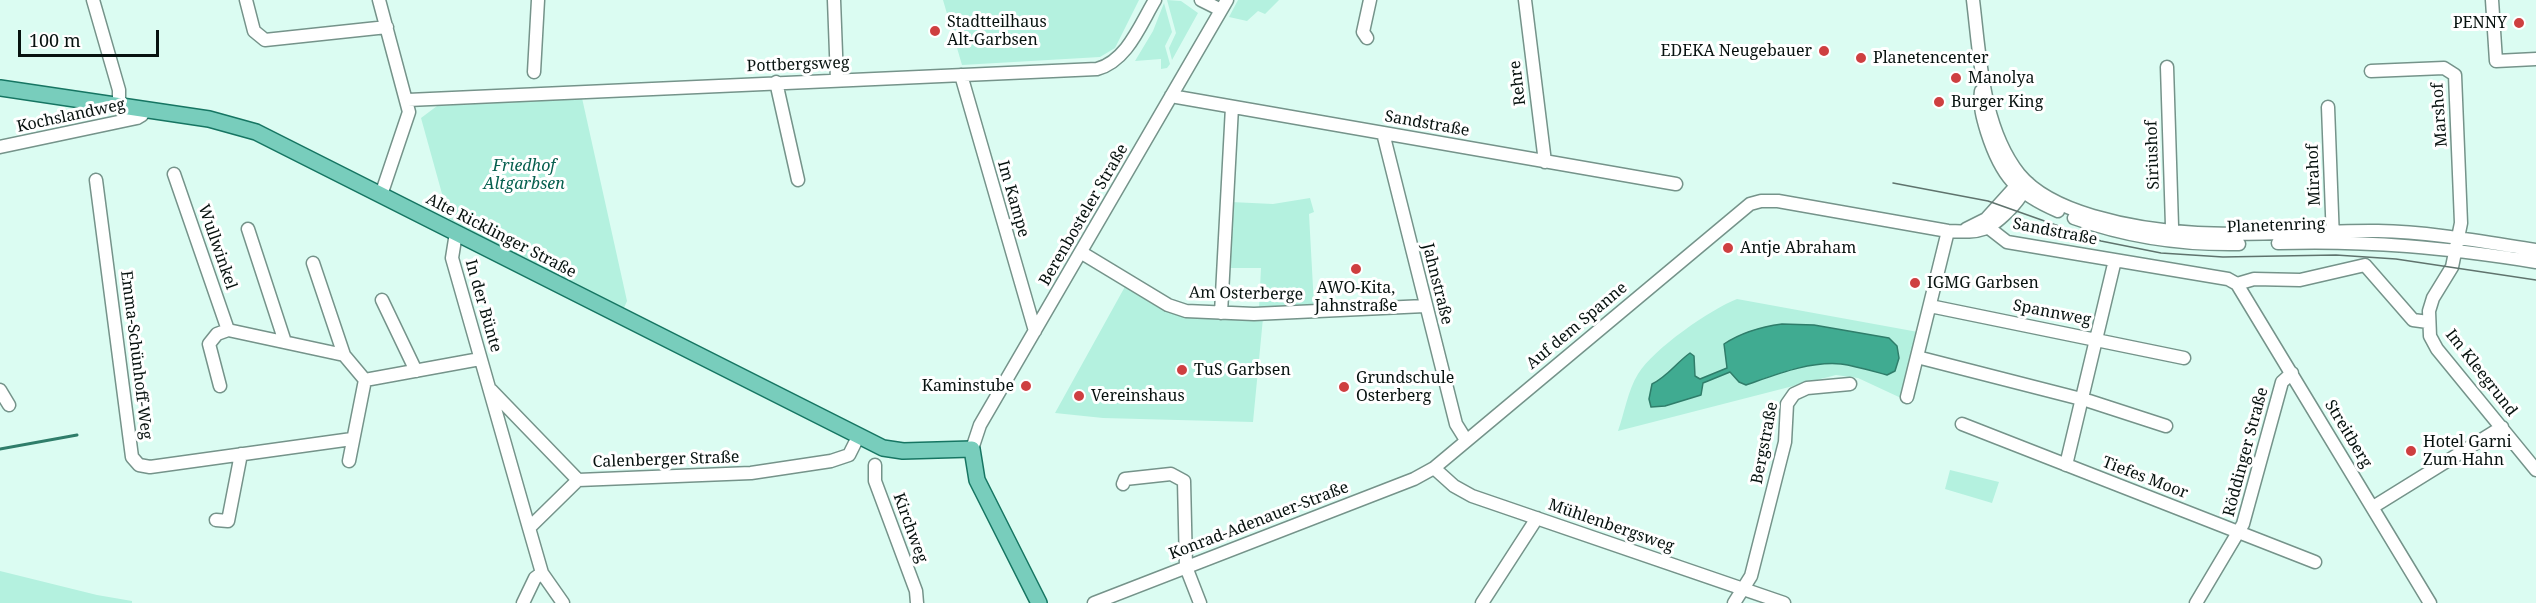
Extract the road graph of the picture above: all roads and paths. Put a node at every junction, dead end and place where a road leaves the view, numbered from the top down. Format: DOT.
graph roads {
  1 [pos="93,0"];
  2 [pos="246,0"];
  3 [pos="379,0"];
  4 [pos="538,0"];
  5 [pos="834,0"];
  6 [pos="1155,0"];
  7 [pos="1201,0"];
  8 [pos="1370,0"];
  9 [pos="1525,0"];
  10 [pos="1972,0"];
  11 [pos="2493,0"];
  12 [pos="1224,5"];
  13 [pos="387,27"];
  14 [pos="1366,38"];
  15 [pos="2536,59"];
  16 [pos="2166,67"];
  17 [pos="2371,71"];
  18 [pos="534,72"];
  19 [pos="961,75"];
  20 [pos="837,80"];
  21 [pos="776,82"];
  22 [pos="0,88"];
  23 [pos="1171,96"];
  24 [pos="408,100"];
  25 [pos="119,106"];
  26 [pos="1232,107"];
  27 [pos="2328,107"];
  28 [pos="144,110"];
  29 [pos="1383,133"];
  30 [pos="0,147"];
  31 [pos="1545,162"];
  32 [pos="174,174"];
  33 [pos="96,180"];
  34 [pos="798,180"];
  35 [pos="1676,184"];
  36 [pos="2022,188"];
  37 [pos="381,195"];
  38 [pos="1740,210"];
  39 [pos="1989,228"];
  40 [pos="248,229"];
  41 [pos="1954,231"];
  42 [pos="456,233"];
  43 [pos="2170,236"];
  44 [pos="2333,237"];
  45 [pos="2457,244"];
  46 [pos="2536,250"];
  47 [pos="1082,253"];
  48 [pos="2115,260"];
  49 [pos="2536,262"];
  50 [pos="313,263"];
  51 [pos="2367,265"];
  52 [pos="2237,284"];
  53 [pos="381,300"];
  54 [pos="1425,306"];
  55 [pos="1930,306"];
  56 [pos="1221,313"];
  57 [pos="2428,322"];
  58 [pos="228,330"];
  59 [pos="1035,331"];
  60 [pos="2096,339"];
  61 [pos="285,342"];
  62 [pos="344,355"];
  63 [pos="1917,357"];
  64 [pos="2184,358"];
  65 [pos="480,359"];
  66 [pos="416,371"];
  67 [pos="2292,373"];
  68 [pos="365,380"];
  69 [pos="1850,384"];
  70 [pos="220,386"];
  71 [pos="489,388"];
  72 [pos="0,390"];
  73 [pos="1907,397"];
  74 [pos="2081,399"];
  75 [pos="9,405"];
  76 [pos="1962,424"];
  77 [pos="2166,426"];
  78 [pos="2502,427"];
  79 [pos="859,435"];
  80 [pos="352,439"];
  81 [pos="1466,440"];
  82 [pos="972,449"];
  83 [pos="241,454"];
  84 [pos="349,461"];
  85 [pos="875,465"];
  86 [pos="2066,465"];
  87 [pos="1434,468"];
  88 [pos="2536,470"];
  89 [pos="578,480"];
  90 [pos="1123,484"];
  91 [pos="2373,507"];
  92 [pos="1537,518"];
  93 [pos="216,520"];
  94 [pos="529,528"];
  95 [pos="2240,532"];
  96 [pos="2315,562"];
  97 [pos="1186,567"];
  98 [pos="542,573"];
  99 [pos="1743,588"];
  100 [pos="523,603"];
  101 [pos="563,603"];
  102 [pos="917,603"];
  103 [pos="1039,603"];
  104 [pos="1094,603"];
  105 [pos="1200,603"];
  106 [pos="1482,603"];
  107 [pos="1734,603"];
  108 [pos="1784,603"];
  109 [pos="2196,603"];
  110 [pos="2430,603"];
  1 -- 25 [label="street"];
  2 -- 13 [label="street"];
  3 -- 13 [label="street"];
  4 -- 18 [label="street"];
  5 -- 20 [label="street"];
  6 -- 19 [label="street, Pottbergsweg"];
  7 -- 12 [label="street"];
  8 -- 14 [label="street"];
  9 -- 31 [label="street, Rehre"];
  10 -- 36 [label="street, Planetenring"];
  11 -- 15 [label="street"];
  12 -- 23 [label="street, Berenbosteler Straße"];
  13 -- 24 [label="street"];
  16 -- 43 [label="street, Siriushof"];
  17 -- 45 [label="street, Marshof"];
  19 -- 20 [label="street, Pottbergsweg"];
  19 -- 59 [label="street, Im Kampe"];
  20 -- 21 [label="street, Pottbergsweg"];
  21 -- 24 [label="street, Pottbergsweg"];
  21 -- 34 [label="street"];
  22 -- 25 [label="main road, Alte Ricklinger Straße"];
  23 -- 26 [label="street, Sandstraße"];
  23 -- 47 [label="street, Berenbosteler Straße"];
  24 -- 37 [label="street"];
  25 -- 28 [label="main road, Alte Ricklinger Straße"];
  26 -- 29 [label="street, Sandstraße"];
  26 -- 56 [label="street"];
  27 -- 44 [label="street, Mirahof"];
  28 -- 30 [label="street, Kochslandweg"];
  28 -- 37 [label="main road, Alte Ricklinger Straße"];
  29 -- 31 [label="street, Sandstraße"];
  29 -- 54 [label="street, Jahnstraße"];
  31 -- 35 [label="street, Sandstraße"];
  32 -- 58 [label="street, Wullwinkel"];
  33 -- 83 [label="street, Emma-Schünhoff-Weg"];
  36 -- 39 [label="street"];
  36 -- 41 [label="street"];
  36 -- 43 [label="street, Planetenring"];
  37 -- 42 [label="main road, Alte Ricklinger Straße"];
  38 -- 41 [label="street, Sandstraße"];
  38 -- 81 [label="street, Auf dem Spanne"];
  39 -- 41 [label="street, Sandstraße"];
  39 -- 48 [label="street, Sandstraße"];
  40 -- 61 [label="street"];
  41 -- 55 [label="street"];
  42 -- 65 [label="street, In der Bünte"];
  42 -- 79 [label="main road, Alte Ricklinger Straße"];
  43 -- 44 [label="street, Planetenring"];
  44 -- 45 [label="street, Planetenring"];
  45 -- 46 [label="street, Planetenring"];
  45 -- 49 [label="street, Planetenring"];
  45 -- 57 [label="street, Im Kleegrund"];
  47 -- 56 [label="street, Am Osterberge"];
  47 -- 59 [label="street, Berenbosteler Straße"];
  48 -- 52 [label="street, Sandstraße"];
  48 -- 60 [label="street, Spannweg"];
  50 -- 62 [label="street"];
  51 -- 52 [label="street, Sandstraße"];
  51 -- 57 [label="street, Im Kleegrund"];
  52 -- 67 [label="street, Streitberg"];
  53 -- 66 [label="street"];
  54 -- 56 [label="street, Am Osterberge"];
  54 -- 81 [label="street, Jahnstraße"];
  55 -- 60 [label="street, Spannweg"];
  55 -- 63 [label="street"];
  57 -- 78 [label="street, Im Kleegrund"];
  58 -- 61 [label="street"];
  58 -- 70 [label="street"];
  59 -- 82 [label="street, Berenbosteler Straße"];
  60 -- 64 [label="street, Spannweg"];
  60 -- 74 [label="street, Spannweg"];
  61 -- 62 [label="street"];
  62 -- 68 [label="street"];
  63 -- 73 [label="street"];
  63 -- 74 [label="street"];
  65 -- 66 [label="street"];
  65 -- 71 [label="street, In der Bünte"];
  66 -- 68 [label="street"];
  67 -- 91 [label="street, Streitberg"];
  67 -- 95 [label="street, Röddinger Straße"];
  68 -- 80 [label="street"];
  69 -- 99 [label="street, Bergstraße"];
  71 -- 89 [label="street, In der Bünte"];
  71 -- 94 [label="street, In der Bünte"];
  72 -- 75 [label="street"];
  74 -- 77 [label="street"];
  74 -- 86 [label="street, Spannweg"];
  76 -- 86 [label="street, Tiefes Moor"];
  78 -- 88 [label="street, Im Kleegrund"];
  78 -- 91 [label="street"];
  79 -- 82 [label="main road, Alte Ricklinger Straße"];
  79 -- 89 [label="street, Calenberger Straße"];
  80 -- 83 [label="street, Emma-Schünhoff-Weg"];
  80 -- 84 [label="street"];
  81 -- 87 [label="street, Auf dem Spanne"];
  82 -- 103 [label="main road"];
  83 -- 93 [label="street"];
  85 -- 102 [label="street, Kirchweg"];
  86 -- 95 [label="street, Tiefes Moor"];
  87 -- 92 [label="street, Mühlenbergsweg"];
  87 -- 97 [label="street, Konrad-Adenauer-Straße"];
  89 -- 94 [label="street, Calenberger Straße"];
  90 -- 97 [label="street"];
  91 -- 110 [label="street, Streitberg"];
  92 -- 99 [label="street, Mühlenbergsweg"];
  92 -- 106 [label="street"];
  94 -- 98 [label="street"];
  95 -- 96 [label="street, Tiefes Moor"];
  95 -- 109 [label="street, Röddinger Straße"];
  97 -- 104 [label="street, Konrad-Adenauer-Straße"];
  97 -- 105 [label="street"];
  98 -- 100 [label="street"];
  98 -- 101 [label="street"];
  99 -- 107 [label="street, Bergstraße"];
  99 -- 108 [label="street, Mühlenbergsweg"];
}
